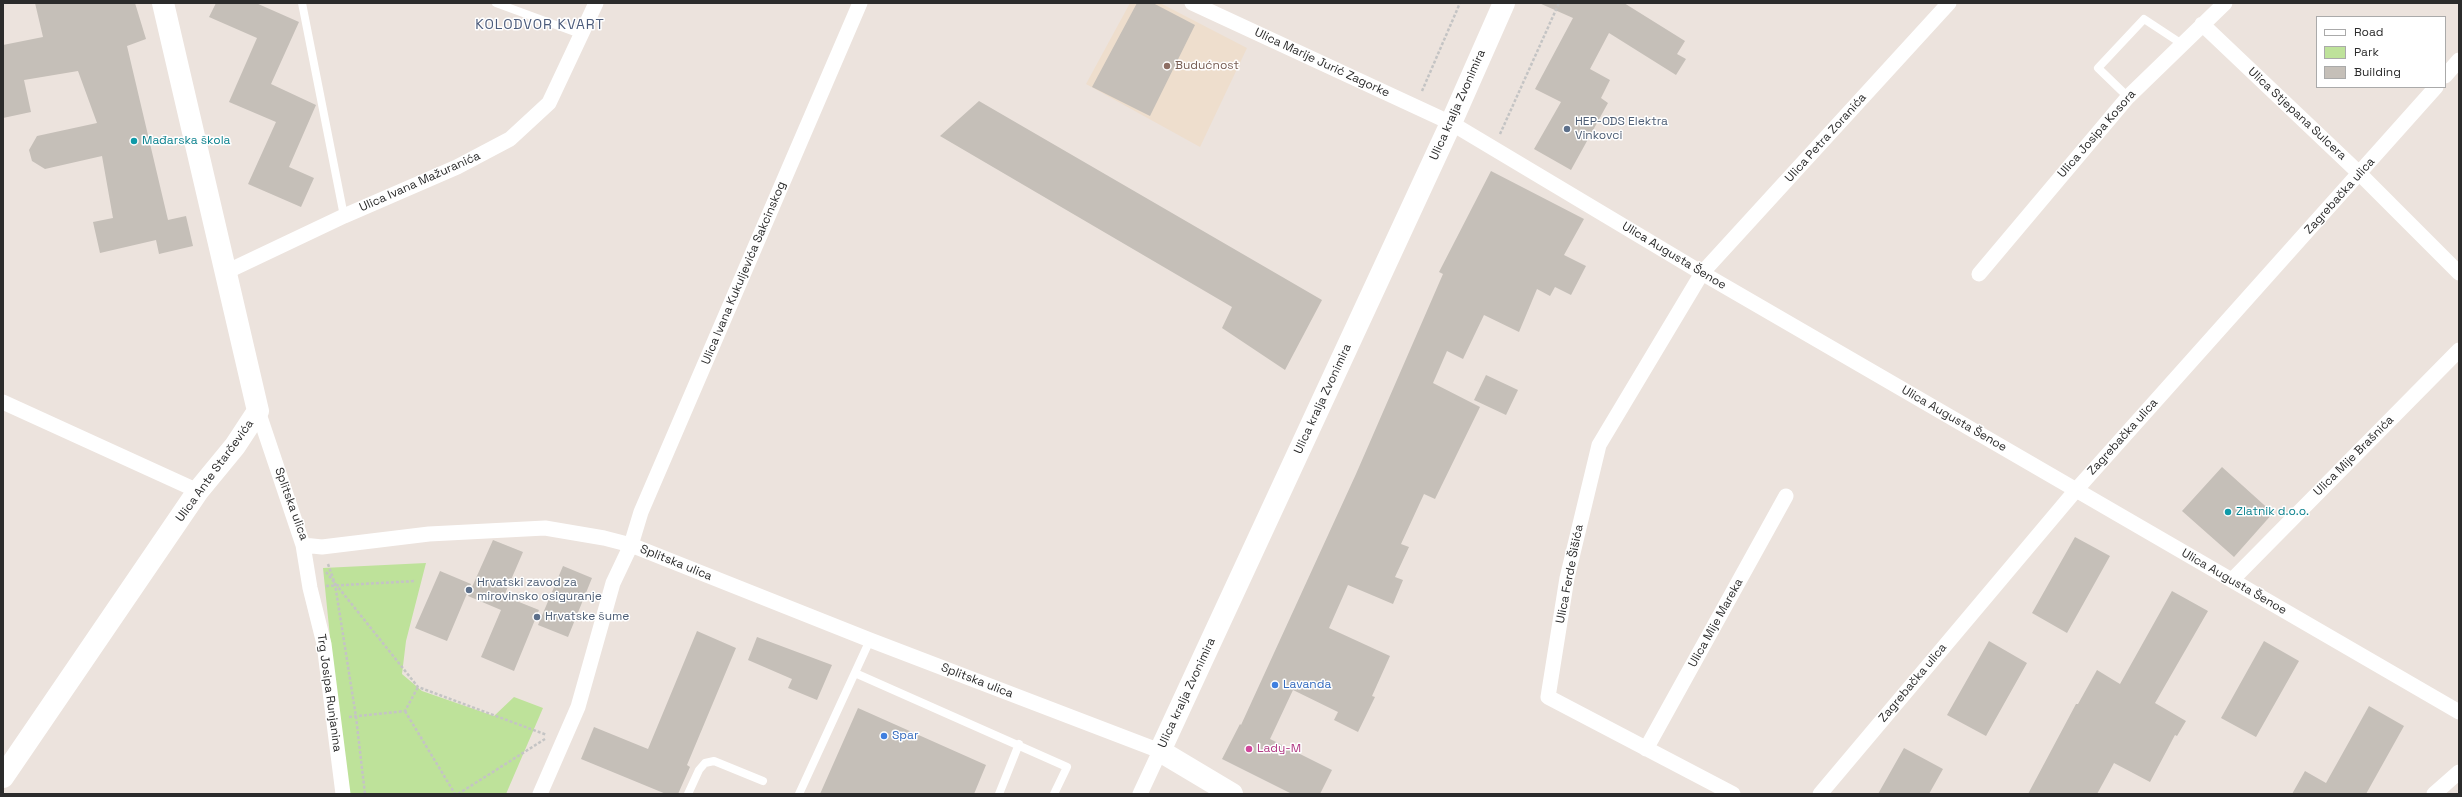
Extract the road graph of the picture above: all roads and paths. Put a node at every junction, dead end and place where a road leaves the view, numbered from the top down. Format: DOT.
graph roads {
  1 [pos="163,3"];
  2 [pos="302,3"];
  3 [pos="496,3"];
  4 [pos="596,3"];
  5 [pos="860,3"];
  6 [pos="1192,3"];
  7 [pos="1460,3"];
  8 [pos="1504,3"];
  9 [pos="1559,3"];
  10 [pos="1949,3"];
  11 [pos="2225,3"];
  12 [pos="2202,24"];
  13 [pos="583,35"];
  14 [pos="2182,44"];
  15 [pos="2459,60"];
  16 [pos="2446,75"];
  17 [pos="2435,88"];
  18 [pos="2128,97"];
  19 [pos="1416,106"];
  20 [pos="1451,123"];
  21 [pos="1494,148"];
  22 [pos="2360,174"];
  23 [pos="344,216"];
  24 [pos="226,272"];
  25 [pos="1702,272"];
  26 [pos="2459,273"];
  27 [pos="1979,274"];
  28 [pos="2459,350"];
  29 [pos="3,402"];
  30 [pos="258,411"];
  31 [pos="198,490"];
  32 [pos="2076,490"];
  33 [pos="1786,496"];
  34 [pos="304,545"];
  35 [pos="630,545"];
  36 [pos="322,547"];
  37 [pos="306,564"];
  38 [pos="2232,580"];
  39 [pos="416,581"];
  40 [pos="335,584"];
  41 [pos="310,588"];
  42 [pos="870,640"];
  43 [pos="855,673"];
  44 [pos="418,687"];
  45 [pos="405,711"];
  46 [pos="2459,712"];
  47 [pos="356,717"];
  48 [pos="335,719"];
  49 [pos="1019,744"];
  50 [pos="1646,749"];
  51 [pos="1160,751"];
  52 [pos="2459,772"];
  53 [pos="3,777"];
  54 [pos="763,781"];
  55 [pos="343,794"];
  56 [pos="365,794"];
  57 [pos="456,794"];
  58 [pos="540,794"];
  59 [pos="688,794"];
  60 [pos="799,794"];
  61 [pos="999,794"];
  62 [pos="1054,794"];
  63 [pos="1140,794"];
  64 [pos="1232,794"];
  65 [pos="1733,794"];
  66 [pos="1820,794"];
  67 [pos="2434,794"];
  1 -- 24 [label="main road, Ulica Ante Starčevića"];
  2 -- 23 [label="lane"];
  3 -- 13 [label="lane"];
  4 -- 13 [label="street, Ulica Ivana Mažuranića"];
  5 -- 35 [label="street, Ulica Ivana Kukuljevića Sakcinskog"];
  6 -- 19 [label="street, Ulica Marije Jurić Zagorke"];
  7 -- 19 [label="path"];
  8 -- 20 [label="main road, Ulica kralja Zvonimira"];
  9 -- 21 [label="path"];
  10 -- 25 [label="street, Ulica Petra Zoranića"];
  11 -- 12 [label="street, Ulica Josipa Kosora"];
  12 -- 14 [label="street, Ulica Josipa Kosora"];
  12 -- 22 [label="street, Ulica Stjepana Sulcera"];
  13 -- 23 [label="street, Ulica Ivana Mažuranića"];
  14 -- 18 [label="street, Ulica Josipa Kosora"];
  14 -- 18 [label="lane"];
  15 -- 16 [label="street"];
  17 -- 22 [label="street, Zagrebačka ulica"];
  18 -- 27 [label="street, Ulica Josipa Kosora"];
  19 -- 20 [label="street, Ulica Marije Jurić Zagorke"];
  20 -- 21 [label="street, Ulica Augusta Šenoe"];
  20 -- 51 [label="main road, Ulica kralja Zvonimira"];
  21 -- 25 [label="street, Ulica Augusta Šenoe"];
  22 -- 26 [label="street, Ulica Stjepana Sulcera"];
  22 -- 32 [label="street, Zagrebačka ulica"];
  23 -- 24 [label="street, Ulica Ivana Mažuranića"];
  24 -- 30 [label="main road, Ulica Ante Starčevića"];
  25 -- 32 [label="street, Ulica Augusta Šenoe"];
  25 -- 50 [label="street, Ulica Ferde Šišića"];
  28 -- 38 [label="street, Ulica Mije Brašnića"];
  29 -- 31 [label="street"];
  30 -- 31 [label="main road, Ulica Ante Starčevića"];
  30 -- 34 [label="street, Splitska ulica"];
  31 -- 53 [label="main road, Ulica Ante Starčevića"];
  32 -- 38 [label="street, Ulica Augusta Šenoe"];
  32 -- 66 [label="street, Zagrebačka ulica"];
  33 -- 50 [label="street, Ulica Mije Mareka"];
  34 -- 36 [label="street, Splitska ulica"];
  34 -- 37 [label="street, Trg Josipa Runjanina"];
  35 -- 36 [label="street, Splitska ulica"];
  35 -- 42 [label="street, Splitska ulica"];
  35 -- 58 [label="street"];
  36 -- 40 [label="path"];
  37 -- 40 [label="path"];
  37 -- 41 [label="street, Trg Josipa Runjanina"];
  38 -- 46 [label="street, Ulica Augusta Šenoe"];
  39 -- 40 [label="path"];
  40 -- 41 [label="path"];
  40 -- 44 [label="path"];
  40 -- 47 [label="path"];
  41 -- 48 [label="street, Trg Josipa Runjanina"];
  42 -- 43 [label="lane"];
  42 -- 51 [label="street, Splitska ulica"];
  43 -- 49 [label="lane"];
  43 -- 60 [label="lane"];
  44 -- 45 [label="path"];
  44 -- 57 [label="path"];
  45 -- 47 [label="path"];
  45 -- 57 [label="path"];
  47 -- 48 [label="path"];
  47 -- 56 [label="path"];
  48 -- 55 [label="street, Trg Josipa Runjanina"];
  49 -- 61 [label="lane"];
  49 -- 62 [label="lane"];
  50 -- 65 [label="street, Ulica Ferde Šišića"];
  51 -- 63 [label="street, Ulica kralja Zvonimira"];
  51 -- 64 [label="main road"];
  52 -- 67 [label="street"];
  54 -- 59 [label="lane"];
}
